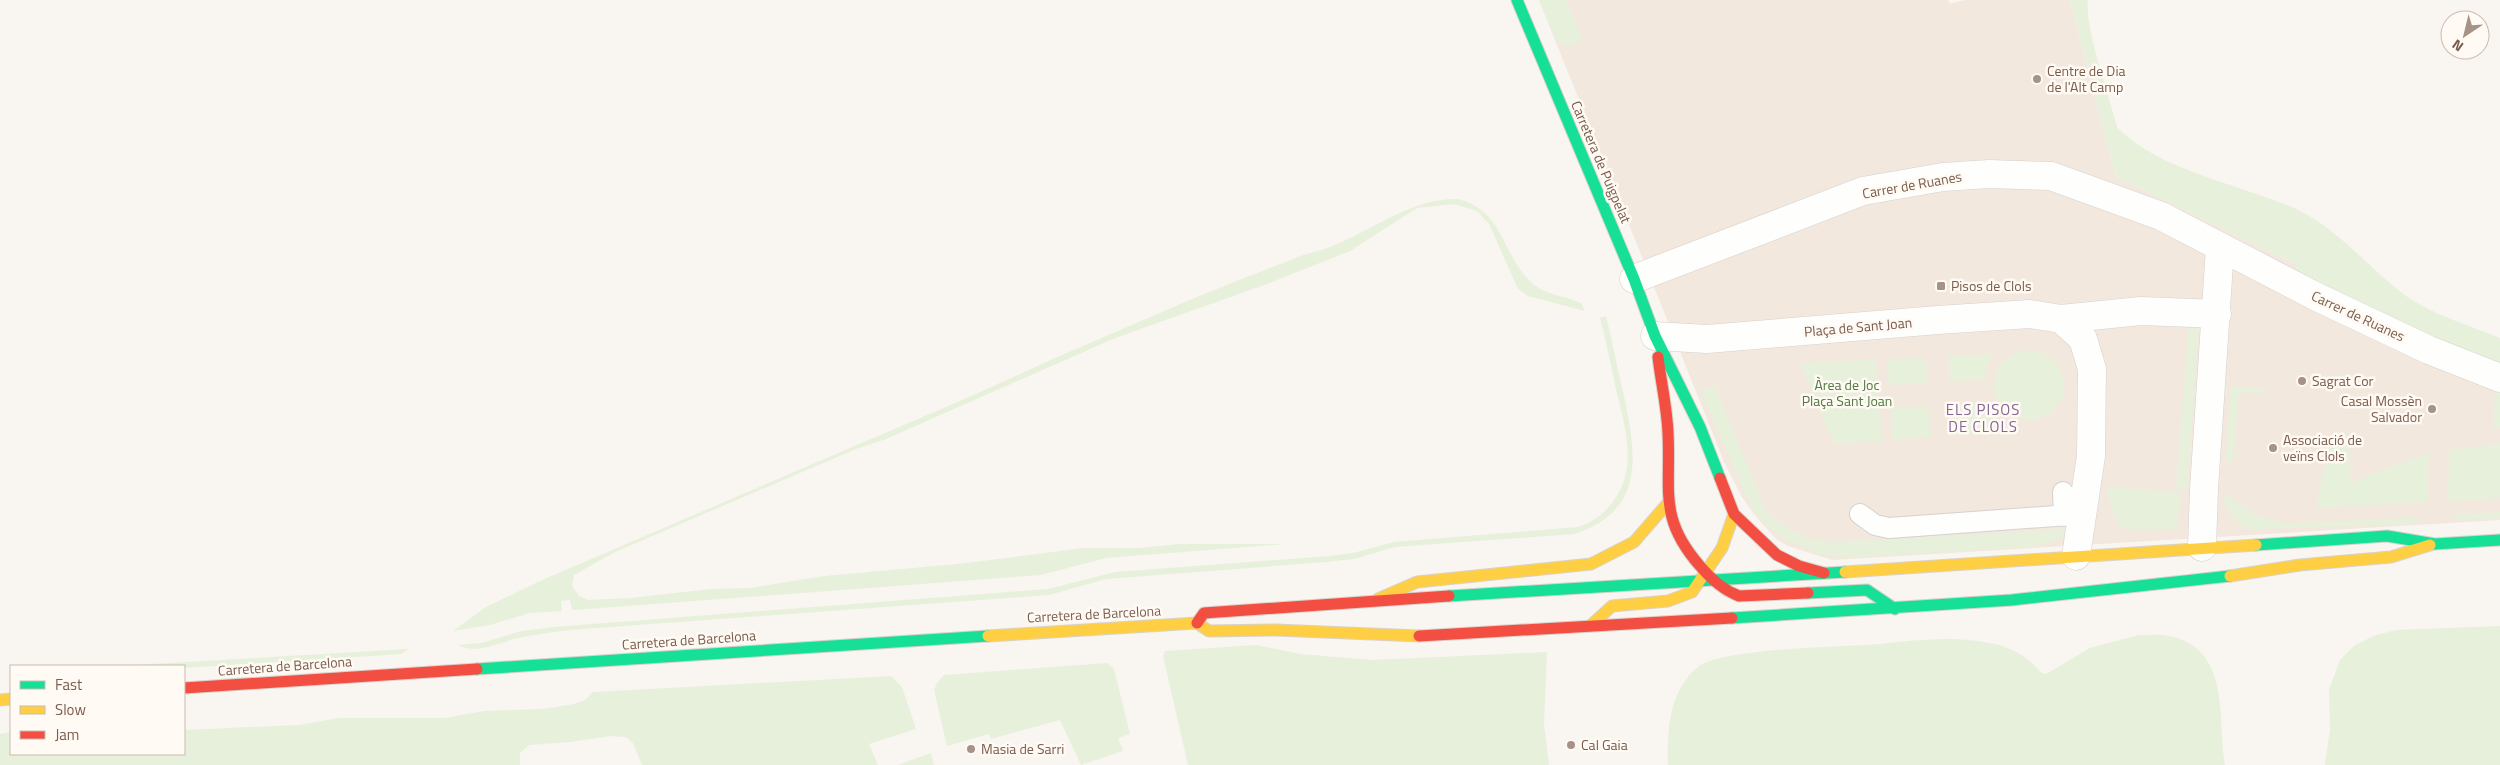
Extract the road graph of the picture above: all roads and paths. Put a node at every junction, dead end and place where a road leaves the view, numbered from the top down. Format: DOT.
graph roads {
  1 [pos="1517,0"];
  2 [pos="2220,248"];
  3 [pos="1634,279"];
  4 [pos="2217,314"];
  5 [pos="2061,319"];
  6 [pos="1655,336"];
  7 [pos="2500,378"];
  8 [pos="2063,492"];
  9 [pos="1667,504"];
  10 [pos="1734,514"];
  11 [pos="1860,514"];
  12 [pos="2073,515"];
  13 [pos="2500,540"];
  14 [pos="2435,544"];
  15 [pos="2202,547"];
  16 [pos="2076,556"];
  17 [pos="1826,573"];
  18 [pos="1706,577"];
  19 [pos="1377,600"];
  20 [pos="1895,609"];
  21 [pos="1197,623"];
  22 [pos="1590,626"];
  23 [pos="185,688"];
  1 -- 3 [label="main road, Carretera de Puigpelat"];
  2 -- 3 [label="street, Carrer de Ruanes"];
  2 -- 4 [label="street"];
  2 -- 7 [label="street, Carrer de Ruanes"];
  3 -- 6 [label="main road, Carretera de Puigpelat"];
  4 -- 5 [label="street, Plaça de Sant Joan"];
  4 -- 15 [label="street"];
  5 -- 6 [label="street, Plaça de Sant Joan"];
  5 -- 12 [label="street"];
  6 -- 9 [label="main road"];
  6 -- 10 [label="main road"];
  8 -- 12 [label="lane"];
  9 -- 18 [label="main road"];
  9 -- 19 [label="main road"];
  10 -- 17 [label="main road"];
  10 -- 18 [label="main road"];
  11 -- 12 [label="lane"];
  12 -- 16 [label="street"];
  13 -- 14 [label="main road"];
  14 -- 15 [label="main road"];
  14 -- 20 [label="main road"];
  15 -- 16 [label="main road"];
  16 -- 17 [label="main road"];
  17 -- 18 [label="main road"];
  18 -- 19 [label="main road"];
  18 -- 20 [label="main road"];
  18 -- 22 [label="main road"];
  19 -- 21 [label="main road"];
  20 -- 22 [label="main road"];
  21 -- 22 [label="main road"];
  21 -- 23 [label="main road, Carretera de Barcelona"];
}
